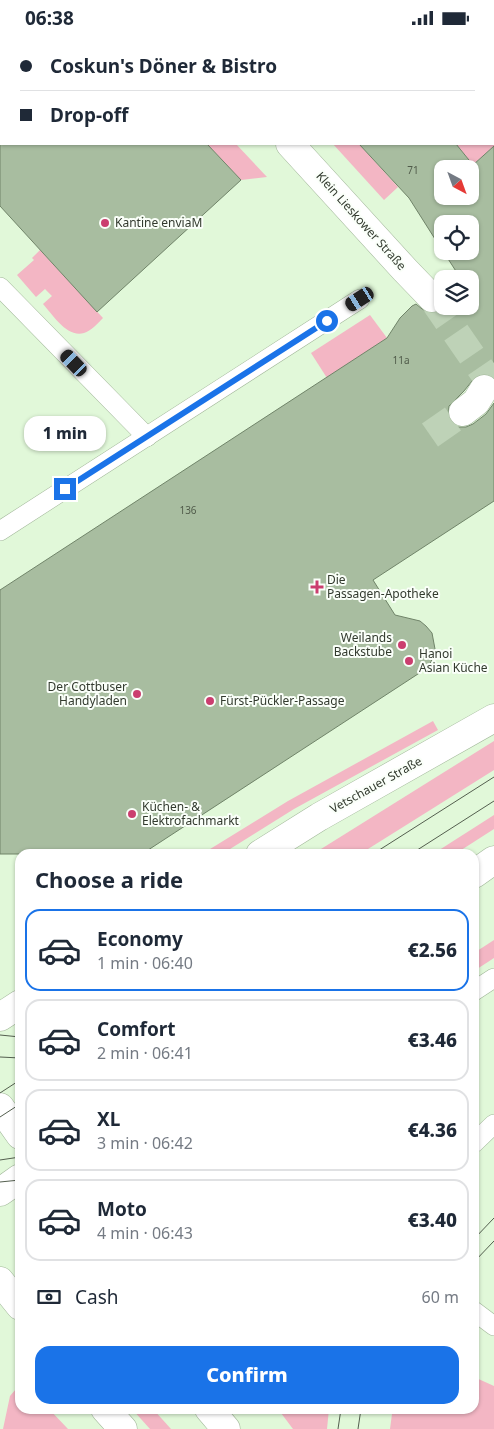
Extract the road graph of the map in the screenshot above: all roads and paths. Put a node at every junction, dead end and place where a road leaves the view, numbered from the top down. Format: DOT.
graph roads {
  1 [pos="291,145"];
  2 [pos="0,287"];
  3 [pos="432,298"];
  4 [pos="360,299"];
  5 [pos="484,389"];
  6 [pos="463,412"];
  7 [pos="147,437"];
  8 [pos="0,531"];
  9 [pos="494,718"];
  10 [pos="268,849"];
  11 [pos="494,861"];
  12 [pos="479,870"];
  13 [pos="494,978"];
  14 [pos="479,988"];
  15 [pos="15,1007"];
  16 [pos="0,1017"];
  17 [pos="0,1107"];
  18 [pos="494,1124"];
  19 [pos="15,1128"];
  20 [pos="479,1138"];
  21 [pos="15,1182"];
  22 [pos="0,1192"];
  23 [pos="0,1281"];
  24 [pos="15,1300"];
  25 [pos="479,1314"];
  26 [pos="494,1325"];
  27 [pos="110,1414"];
  28 [pos="213,1414"];
  29 [pos="123,1429"];
  30 [pos="226,1429"];
  1 -- 3 [label="street, Klein Lieskower Straße"];
  2 -- 7 [label="lane"];
  4 -- 7 [label="lane"];
  5 -- 6 [label="street"];
  7 -- 8 [label="lane"];
  9 -- 10 [label="street, Vetschauer Straße"];
  11 -- 12 [label="street"];
  13 -- 14 [label="lane"];
  15 -- 16 [label="street"];
  17 -- 19 [label="street"];
  18 -- 20 [label="lane"];
  21 -- 22 [label="street"];
  23 -- 24 [label="street"];
  25 -- 26 [label="lane"];
  27 -- 29 [label="street"];
  28 -- 30 [label="street"];
}
